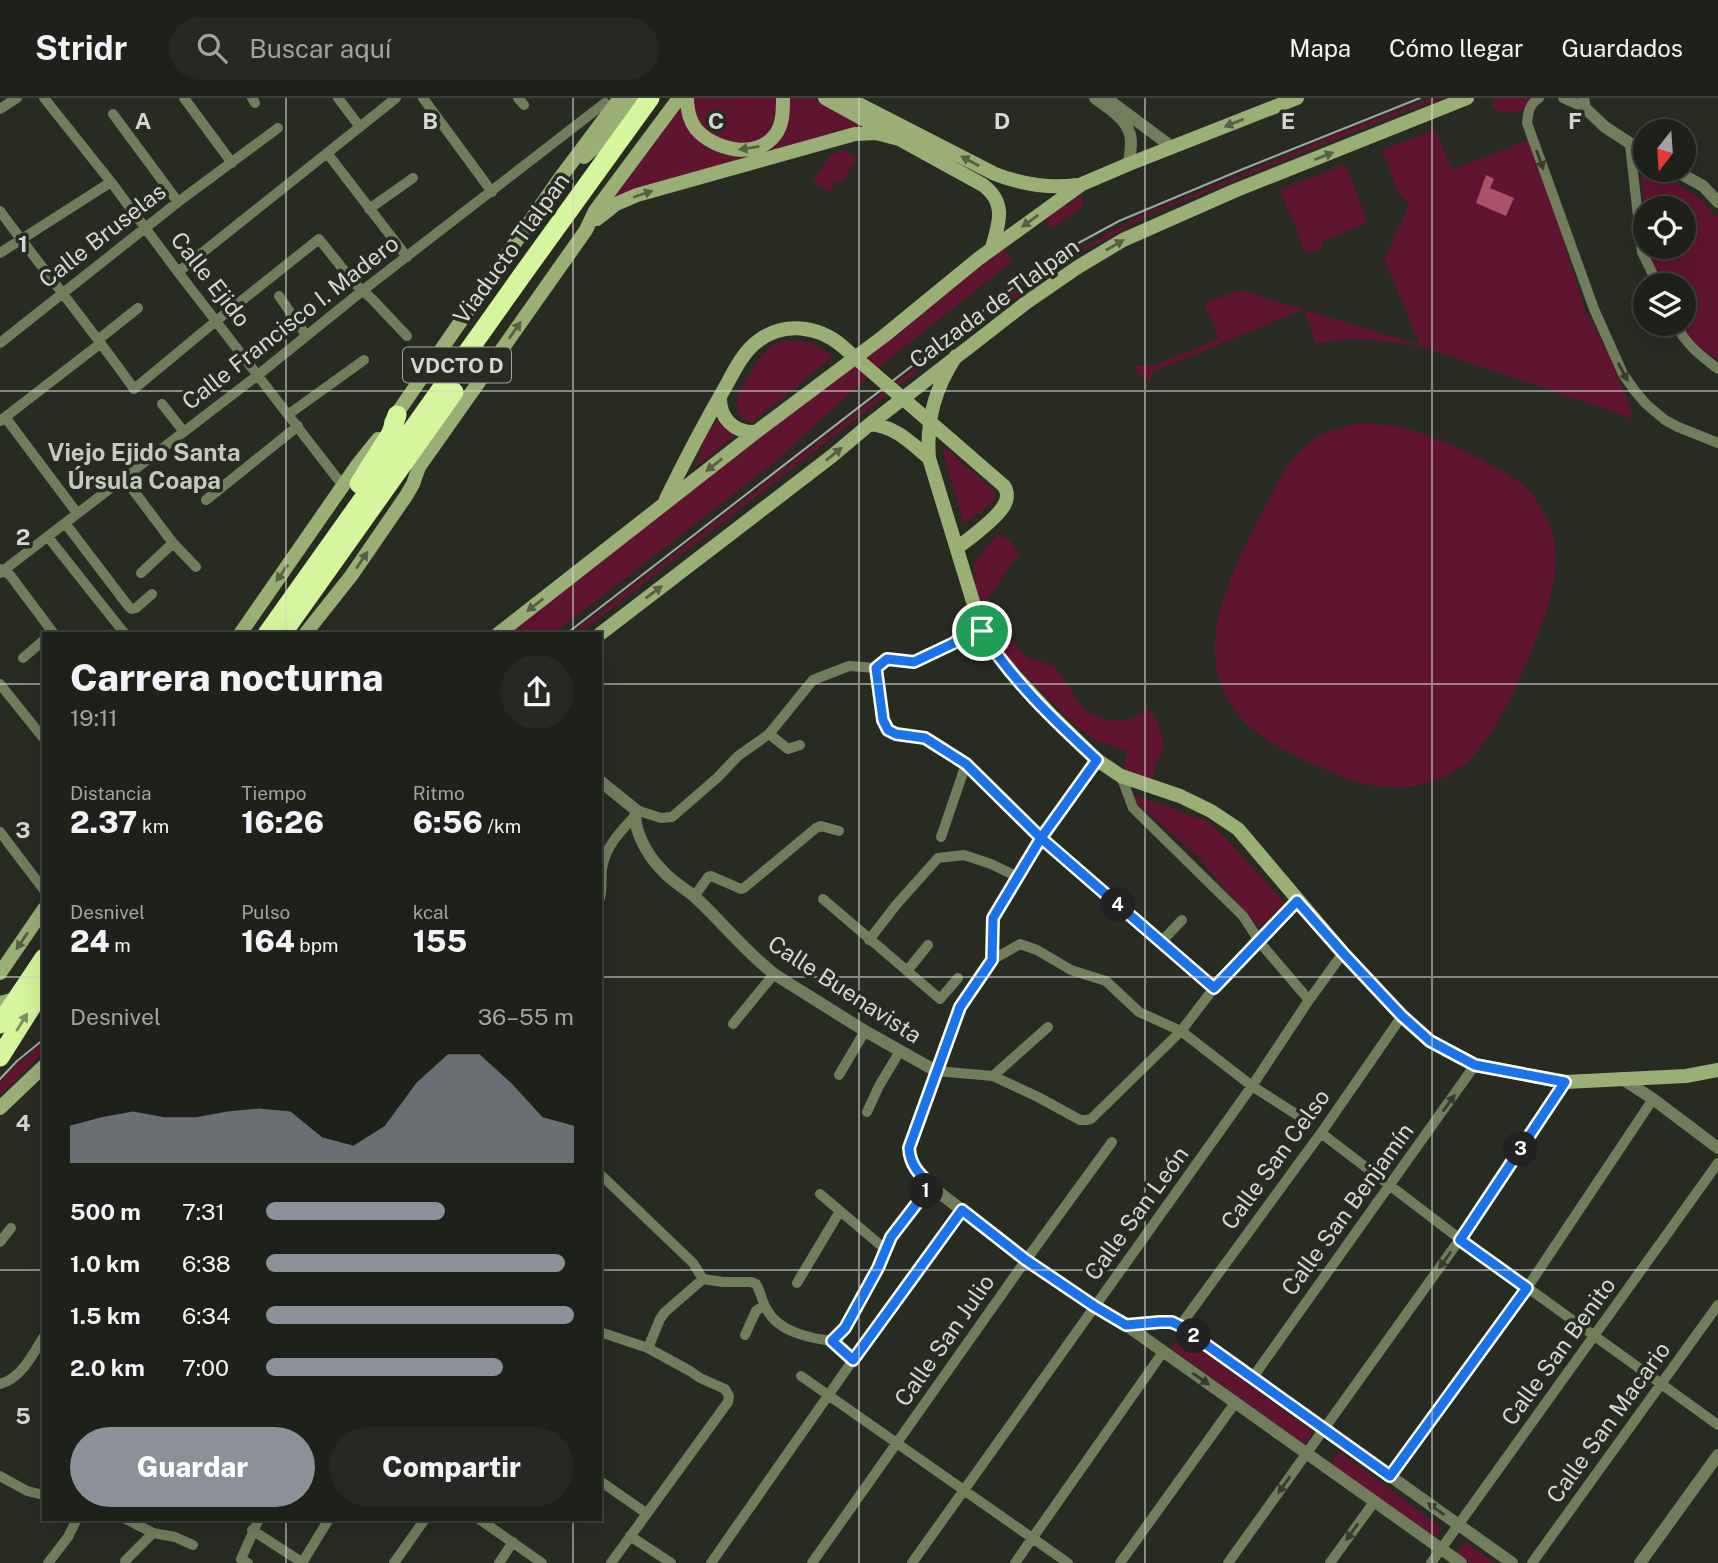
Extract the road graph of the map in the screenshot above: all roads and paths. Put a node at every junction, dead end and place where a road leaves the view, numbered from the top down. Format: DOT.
graph roads {
  1 [pos="17,98"];
  2 [pos="44,98"];
  3 [pos="184,98"];
  4 [pos="338,98"];
  5 [pos="396,98"];
  6 [pos="423,98"];
  7 [pos="636,98"];
  8 [pos="650,98"];
  9 [pos="664,98"];
  10 [pos="679,98"];
  11 [pos="687,98"];
  12 [pos="783,98"];
  13 [pos="825,98"];
  14 [pos="847,98"];
  15 [pos="1095,98"];
  16 [pos="1106,98"];
  17 [pos="1297,98"];
  18 [pos="1467,98"];
  19 [pos="1539,98"];
  20 [pos="1563,98"];
  21 [pos="610,102"];
  22 [pos="1584,103"];
  23 [pos="0,109"];
  24 [pos="113,114"];
  25 [pos="360,127"];
  26 [pos="278,128"];
  27 [pos="899,139"];
  28 [pos="1630,145"];
  29 [pos="1172,147"];
  30 [pos="1633,147"];
  31 [pos="327,153"];
  32 [pos="232,163"];
  33 [pos="1129,164"];
  34 [pos="413,178"];
  35 [pos="560,178"];
  36 [pos="111,182"];
  37 [pos="1696,182"];
  38 [pos="1082,184"];
  39 [pos="492,192"];
  40 [pos="178,202"];
  41 [pos="1718,202"];
  42 [pos="369,209"];
  43 [pos="0,211"];
  44 [pos="146,229"];
  45 [pos="586,230"];
  46 [pos="21,240"];
  47 [pos="992,248"];
  48 [pos="0,253"];
  49 [pos="407,257"];
  50 [pos="178,272"];
  51 [pos="1652,273"];
  52 [pos="362,291"];
  53 [pos="62,294"];
  54 [pos="279,296"];
  55 [pos="138,308"];
  56 [pos="216,321"];
  57 [pos="306,335"];
  58 [pos="407,336"];
  59 [pos="1682,336"];
  60 [pos="100,341"];
  61 [pos="0,343"];
  62 [pos="956,356"];
  63 [pos="364,360"];
  64 [pos="1718,369"];
  65 [pos="258,374"];
  66 [pos="720,395"];
  67 [pos="162,404"];
  68 [pos="289,414"];
  69 [pos="397,415"];
  70 [pos="3,419"];
  71 [pos="870,424"];
  72 [pos="298,426"];
  73 [pos="184,432"];
  74 [pos="756,432"];
  75 [pos="1718,443"];
  76 [pos="929,458"];
  77 [pos="419,467"];
  78 [pos="124,478"];
  79 [pos="343,486"];
  80 [pos="206,500"];
  81 [pos="664,504"];
  82 [pos="77,513"];
  83 [pos="65,523"];
  84 [pos="48,537"];
  85 [pos="173,543"];
  86 [pos="957,548"];
  87 [pos="197,567"];
  88 [pos="330,567"];
  89 [pos="1,571"];
  90 [pos="141,573"];
  91 [pos="296,591"];
  92 [pos="152,594"];
  93 [pos="979,621"];
  94 [pos="52,632"];
  95 [pos="123,632"];
  96 [pos="241,632"];
  97 [pos="268,632"];
  98 [pos="283,632"];
  99 [pos="307,632"];
  100 [pos="501,632"];
  101 [pos="602,632"];
  102 [pos="42,642"];
  103 [pos="23,658"];
  104 [pos="876,668"];
  105 [pos="0,684"];
  106 [pos="769,734"];
  107 [pos="42,736"];
  108 [pos="800,745"];
  109 [pos="1097,760"];
  110 [pos="966,764"];
  111 [pos="1121,776"];
  112 [pos="602,783"];
  113 [pos="635,814"];
  114 [pos="839,831"];
  115 [pos="0,832"];
  116 [pos="941,837"];
  117 [pos="1041,838"];
  118 [pos="602,875"];
  119 [pos="1018,877"];
  120 [pos="42,887"];
  121 [pos="694,897"];
  122 [pos="823,899"];
  123 [pos="1297,901"];
  124 [pos="42,912"];
  125 [pos="1182,920"];
  126 [pos="869,940"];
  127 [pos="1259,940"];
  128 [pos="1161,942"];
  129 [pos="928,945"];
  130 [pos="1343,953"];
  131 [pos="992,960"];
  132 [pos="42,961"];
  133 [pos="907,971"];
  134 [pos="0,973"];
  135 [pos="774,974"];
  136 [pos="958,978"];
  137 [pos="1214,988"];
  138 [pos="42,989"];
  139 [pos="42,991"];
  140 [pos="1309,1000"];
  141 [pos="0,1003"];
  142 [pos="1402,1016"];
  143 [pos="0,1024"];
  144 [pos="733,1024"];
  145 [pos="1048,1027"];
  146 [pos="865,1031"];
  147 [pos="1181,1031"];
  148 [pos="900,1051"];
  149 [pos="0,1057"];
  150 [pos="1475,1065"];
  151 [pos="42,1068"];
  152 [pos="1718,1070"];
  153 [pos="936,1071"];
  154 [pos="839,1075"];
  155 [pos="993,1076"];
  156 [pos="1621,1079"];
  157 [pos="1565,1082"];
  158 [pos="1252,1086"];
  159 [pos="1653,1099"];
  160 [pos="0,1108"];
  161 [pos="867,1112"];
  162 [pos="1301,1118"];
  163 [pos="1321,1133"];
  164 [pos="1112,1142"];
  165 [pos="1718,1148"];
  166 [pos="1718,1163"];
  167 [pos="602,1176"];
  168 [pos="931,1185"];
  169 [pos="1389,1186"];
  170 [pos="820,1194"];
  171 [pos="962,1210"];
  172 [pos="840,1211"];
  173 [pos="11,1228"];
  174 [pos="1460,1240"];
  175 [pos="0,1242"];
  176 [pos="885,1249"];
  177 [pos="1026,1260"];
  178 [pos="703,1279"];
  179 [pos="797,1283"];
  180 [pos="1527,1288"];
  181 [pos="764,1305"];
  182 [pos="1094,1306"];
  183 [pos="1718,1306"];
  184 [pos="1126,1325"];
  185 [pos="1180,1326"];
  186 [pos="602,1333"];
  187 [pos="746,1335"];
  188 [pos="1595,1336"];
  189 [pos="42,1339"];
  190 [pos="832,1341"];
  191 [pos="648,1348"];
  192 [pos="1163,1352"];
  193 [pos="853,1360"];
  194 [pos="802,1376"];
  195 [pos="1253,1377"];
  196 [pos="0,1384"];
  197 [pos="1662,1385"];
  198 [pos="830,1394"];
  199 [pos="1235,1402"];
  200 [pos="1718,1424"];
  201 [pos="1324,1429"];
  202 [pos="898,1442"];
  203 [pos="1307,1453"];
  204 [pos="1718,1455"];
  205 [pos="0,1476"];
  206 [pos="1390,1476"];
  207 [pos="602,1482"];
  208 [pos="965,1489"];
  209 [pos="42,1495"];
  210 [pos="1374,1502"];
  211 [pos="646,1514"];
  212 [pos="75,1521"];
  213 [pos="130,1521"];
  214 [pos="258,1521"];
  215 [pos="327,1521"];
  216 [pos="424,1521"];
  217 [pos="482,1521"];
  218 [pos="1458,1525"];
  219 [pos="252,1530"];
  220 [pos="153,1533"];
  221 [pos="630,1536"];
  222 [pos="1033,1537"];
  223 [pos="513,1542"];
  224 [pos="193,1545"];
  225 [pos="1441,1549"];
  226 [pos="125,1561"];
  227 [pos="244,1561"];
  228 [pos="48,1563"];
  229 [pos="303,1563"];
  230 [pos="394,1563"];
  231 [pos="499,1563"];
  232 [pos="542,1563"];
  233 [pos="611,1563"];
  234 [pos="671,1563"];
  235 [pos="711,1563"];
  236 [pos="812,1563"];
  237 [pos="912,1563"];
  238 [pos="1015,1563"];
  239 [pos="1068,1563"];
  240 [pos="1120,1563"];
  241 [pos="1228,1563"];
  242 [pos="1330,1563"];
  243 [pos="1431,1563"];
  244 [pos="1461,1563"];
  245 [pos="1511,1563"];
  246 [pos="1532,1563"];
  247 [pos="1640,1563"];
  1 -- 23 [label="street"];
  2 -- 36 [label="street, Calle Ejido"];
  3 -- 32 [label="street"];
  4 -- 25 [label="street"];
  5 -- 25 [label="street"];
  6 -- 39 [label="street"];
  7 -- 35 [label="main road"];
  8 -- 91 [label="highway, Viaducto Tlalpan / VDCTO D"];
  9 -- 88 [label="highway, Viaducto Tlalpan / VDCTO D"];
  10 -- 45 [label="main road, Viaducto Tlalpan"];
  12 -- 11 [label="main road, one-way"];
  13 -- 27 [label="main road"];
  38 -- 14 [label="main road, one-way"];
  15 -- 33 [label="street"];
  16 -- 29 [label="street"];
  17 -- 29 [label="main road, Calzada de Tlalpan, one-way"];
  62 -- 18 [label="main road, Calzada de Tlalpan, one-way"];
  19 -- 75 [label="street, one-way"];
  20 -- 22 [label="street"];
  21 -- 35 [label="main road, Viaducto Tlalpan"];
  21 -- 39 [label="street, Calle Francisco I. Madero"];
  22 -- 28 [label="street"];
  24 -- 40 [label="street"];
  25 -- 31 [label="street"];
  26 -- 32 [label="street, Calle Bruselas"];
  45 -- 27 [label="main road, one-way"];
  27 -- 47 [label="main road"];
  28 -- 30 [label="street"];
  28 -- 51 [label="street"];
  29 -- 33 [label="main road, Calzada de Tlalpan"];
  31 -- 42 [label="street"];
  31 -- 50 [label="street"];
  32 -- 40 [label="street, Calle Bruselas"];
  33 -- 38 [label="main road, Calzada de Tlalpan"];
  34 -- 42 [label="street"];
  35 -- 69 [label="main road, Viaducto Tlalpan"];
  36 -- 44 [label="street, Calle Ejido"];
  36 -- 46 [label="street"];
  37 -- 41 [label="street"];
  38 -- 47 [label="main road, Calzada de Tlalpan, one-way"];
  39 -- 49 [label="street, Calle Francisco I. Madero"];
  40 -- 44 [label="street, Calle Bruselas"];
  42 -- 49 [label="street"];
  43 -- 46 [label="street"];
  44 -- 50 [label="street, Calle Ejido"];
  44 -- 53 [label="street, Calle Bruselas"];
  77 -- 45 [label="main road, Viaducto Tlalpan, one-way"];
  46 -- 48 [label="street"];
  46 -- 53 [label="street"];
  47 -- 74 [label="main road, Calzada de Tlalpan"];
  49 -- 52 [label="street, Calle Francisco I. Madero"];
  50 -- 56 [label="street, Calle Ejido"];
  52 -- 56 [label="street"];
  52 -- 57 [label="street, Calle Francisco I. Madero"];
  52 -- 58 [label="street"];
  53 -- 60 [label="street"];
  53 -- 61 [label="street, Calle Bruselas"];
  54 -- 57 [label="street"];
  55 -- 60 [label="street"];
  56 -- 60 [label="street"];
  56 -- 65 [label="street, Calle Ejido"];
  57 -- 65 [label="street, Calle Francisco I. Madero"];
  59 -- 64 [label="street"];
  60 -- 70 [label="street"];
  62 -- 71 [label="main road, Calzada de Tlalpan"];
  62 -- 76 [label="main road"];
  63 -- 68 [label="street"];
  65 -- 68 [label="street, Calle Ejido"];
  65 -- 73 [label="street, Calle Francisco I. Madero"];
  66 -- 74 [label="main road"];
  66 -- 81 [label="main road"];
  66 -- 86 [label="main road, bridge"];
  67 -- 73 [label="street"];
  68 -- 72 [label="street, Calle Ejido"];
  69 -- 79 [label="main road, Viaducto Tlalpan"];
  69 -- 91 [label="highway"];
  70 -- 82 [label="street"];
  71 -- 76 [label="main road"];
  101 -- 71 [label="main road, Calzada de Tlalpan, one-way"];
  72 -- 79 [label="street, Calle Ejido"];
  72 -- 80 [label="street"];
  73 -- 78 [label="street, Calle Francisco I. Madero"];
  74 -- 81 [label="main road, Calzada de Tlalpan, one-way"];
  76 -- 86 [label="main road"];
  77 -- 88 [label="highway"];
  99 -- 77 [label="main road, Viaducto Tlalpan, one-way"];
  78 -- 82 [label="street, Calle Francisco I. Madero"];
  78 -- 85 [label="street"];
  79 -- 96 [label="main road, Viaducto Tlalpan, one-way"];
  81 -- 100 [label="main road, Calzada de Tlalpan, one-way"];
  82 -- 83 [label="street, Calle Francisco I. Madero"];
  83 -- 84 [label="street, Calle Francisco I. Madero"];
  83 -- 92 [label="street"];
  84 -- 89 [label="street, Calle Francisco I. Madero"];
  84 -- 95 [label="street"];
  85 -- 87 [label="street"];
  85 -- 90 [label="street"];
  86 -- 93 [label="main road"];
  88 -- 98 [label="highway, Viaducto Tlalpan / VDCTO D"];
  89 -- 94 [label="street"];
  91 -- 97 [label="highway, Viaducto Tlalpan / VDCTO D"];
  93 -- 104 [label="street"];
  93 -- 109 [label="main road"];
  102 -- 103 [label="street"];
  104 -- 106 [label="street"];
  104 -- 110 [label="street"];
  105 -- 107 [label="street"];
  106 -- 108 [label="street"];
  106 -- 113 [label="street"];
  109 -- 111 [label="main road"];
  109 -- 117 [label="street"];
  110 -- 116 [label="street"];
  110 -- 117 [label="street"];
  111 -- 123 [label="main road"];
  111 -- 127 [label="street"];
  112 -- 113 [label="street"];
  113 -- 118 [label="street"];
  113 -- 121 [label="street, Calle Buenavista"];
  114 -- 121 [label="street"];
  115 -- 120 [label="street"];
  117 -- 119 [label="street"];
  117 -- 128 [label="street"];
  119 -- 126 [label="street"];
  119 -- 131 [label="street"];
  121 -- 135 [label="street, Calle Buenavista"];
  122 -- 126 [label="street"];
  123 -- 127 [label="street"];
  123 -- 130 [label="main road"];
  124 -- 134 [label="main road, one-way"];
  125 -- 128 [label="street"];
  126 -- 133 [label="street"];
  127 -- 137 [label="street"];
  127 -- 140 [label="street"];
  128 -- 137 [label="street"];
  129 -- 133 [label="street"];
  130 -- 140 [label="street, Calle San León"];
  130 -- 142 [label="main road"];
  131 -- 147 [label="street"];
  131 -- 153 [label="street"];
  132 -- 143 [label="highway, bridge"];
  133 -- 136 [label="street"];
  135 -- 144 [label="street"];
  135 -- 146 [label="street, Calle Buenavista"];
  137 -- 147 [label="street"];
  138 -- 141 [label="main road"];
  149 -- 139 [label="highway, one-way, bridge"];
  140 -- 158 [label="street, Calle San León"];
  142 -- 150 [label="main road"];
  142 -- 163 [label="street, Calle San Celso"];
  145 -- 155 [label="street"];
  146 -- 148 [label="street, Calle Buenavista"];
  146 -- 154 [label="street"];
  147 -- 155 [label="street"];
  147 -- 158 [label="street"];
  148 -- 153 [label="street, Calle Buenavista"];
  148 -- 161 [label="street"];
  150 -- 157 [label="main road"];
  169 -- 150 [label="street, Calle San Benjamín, one-way"];
  151 -- 160 [label="main road"];
  152 -- 156 [label="main road"];
  153 -- 155 [label="street"];
  153 -- 168 [label="street"];
  156 -- 157 [label="main road"];
  156 -- 159 [label="street"];
  157 -- 174 [label="street"];
  158 -- 162 [label="street"];
  158 -- 182 [label="street, Calle San León"];
  159 -- 165 [label="street"];
  159 -- 180 [label="street"];
  163 -- 169 [label="street"];
  163 -- 185 [label="street, Calle San Celso"];
  164 -- 177 [label="street, Calle San Julio"];
  166 -- 188 [label="street, Calle San Benito"];
  167 -- 178 [label="street"];
  168 -- 171 [label="street"];
  168 -- 176 [label="street"];
  169 -- 174 [label="street"];
  169 -- 195 [label="street, Calle San Benjamín"];
  170 -- 172 [label="street"];
  171 -- 177 [label="street"];
  171 -- 193 [label="street"];
  172 -- 176 [label="street"];
  172 -- 179 [label="street"];
  173 -- 175 [label="street"];
  174 -- 180 [label="street"];
  174 -- 201 [label="street, one-way"];
  176 -- 190 [label="street"];
  177 -- 182 [label="street"];
  177 -- 202 [label="street, Calle San Julio"];
  178 -- 181 [label="street"];
  178 -- 191 [label="street"];
  180 -- 188 [label="street"];
  180 -- 206 [label="street"];
  181 -- 187 [label="street"];
  181 -- 190 [label="street"];
  182 -- 184 [label="street"];
  182 -- 208 [label="street, Calle San León"];
  183 -- 197 [label="street, Calle San Macario"];
  184 -- 185 [label="street"];
  184 -- 192 [label="street"];
  185 -- 195 [label="street"];
  186 -- 191 [label="street"];
  188 -- 197 [label="street"];
  188 -- 218 [label="street, Calle San Benito"];
  189 -- 196 [label="street"];
  190 -- 193 [label="street"];
  191 -- 211 [label="street"];
  192 -- 199 [label="street, one-way"];
  192 -- 222 [label="street"];
  193 -- 198 [label="street"];
  194 -- 198 [label="street"];
  195 -- 201 [label="street"];
  197 -- 200 [label="street"];
  197 -- 246 [label="street, Calle San Macario"];
  198 -- 202 [label="street"];
  198 -- 235 [label="street"];
  199 -- 203 [label="street"];
  199 -- 240 [label="street"];
  201 -- 203 [label="street"];
  201 -- 206 [label="street"];
  202 -- 208 [label="street"];
  202 -- 236 [label="street, Calle San Julio"];
  203 -- 210 [label="street"];
  203 -- 241 [label="street, one-way"];
  204 -- 247 [label="street"];
  205 -- 209 [label="street"];
  218 -- 206 [label="street, one-way"];
  207 -- 211 [label="street"];
  208 -- 222 [label="street"];
  208 -- 237 [label="street, Calle San León"];
  210 -- 225 [label="street"];
  210 -- 242 [label="street, one-way"];
  211 -- 221 [label="street"];
  212 -- 228 [label="street"];
  213 -- 220 [label="street"];
  214 -- 219 [label="street"];
  215 -- 229 [label="street"];
  216 -- 230 [label="street"];
  217 -- 223 [label="street"];
  218 -- 225 [label="street, Calle San Benito"];
  218 -- 245 [label="street"];
  219 -- 227 [label="street"];
  219 -- 229 [label="street"];
  220 -- 224 [label="street"];
  220 -- 226 [label="street"];
  221 -- 233 [label="street"];
  221 -- 234 [label="street"];
  222 -- 238 [label="street"];
  222 -- 239 [label="street"];
  223 -- 231 [label="street"];
  223 -- 232 [label="street"];
  225 -- 243 [label="street, Calle San Benito"];
  225 -- 244 [label="street"];
}
